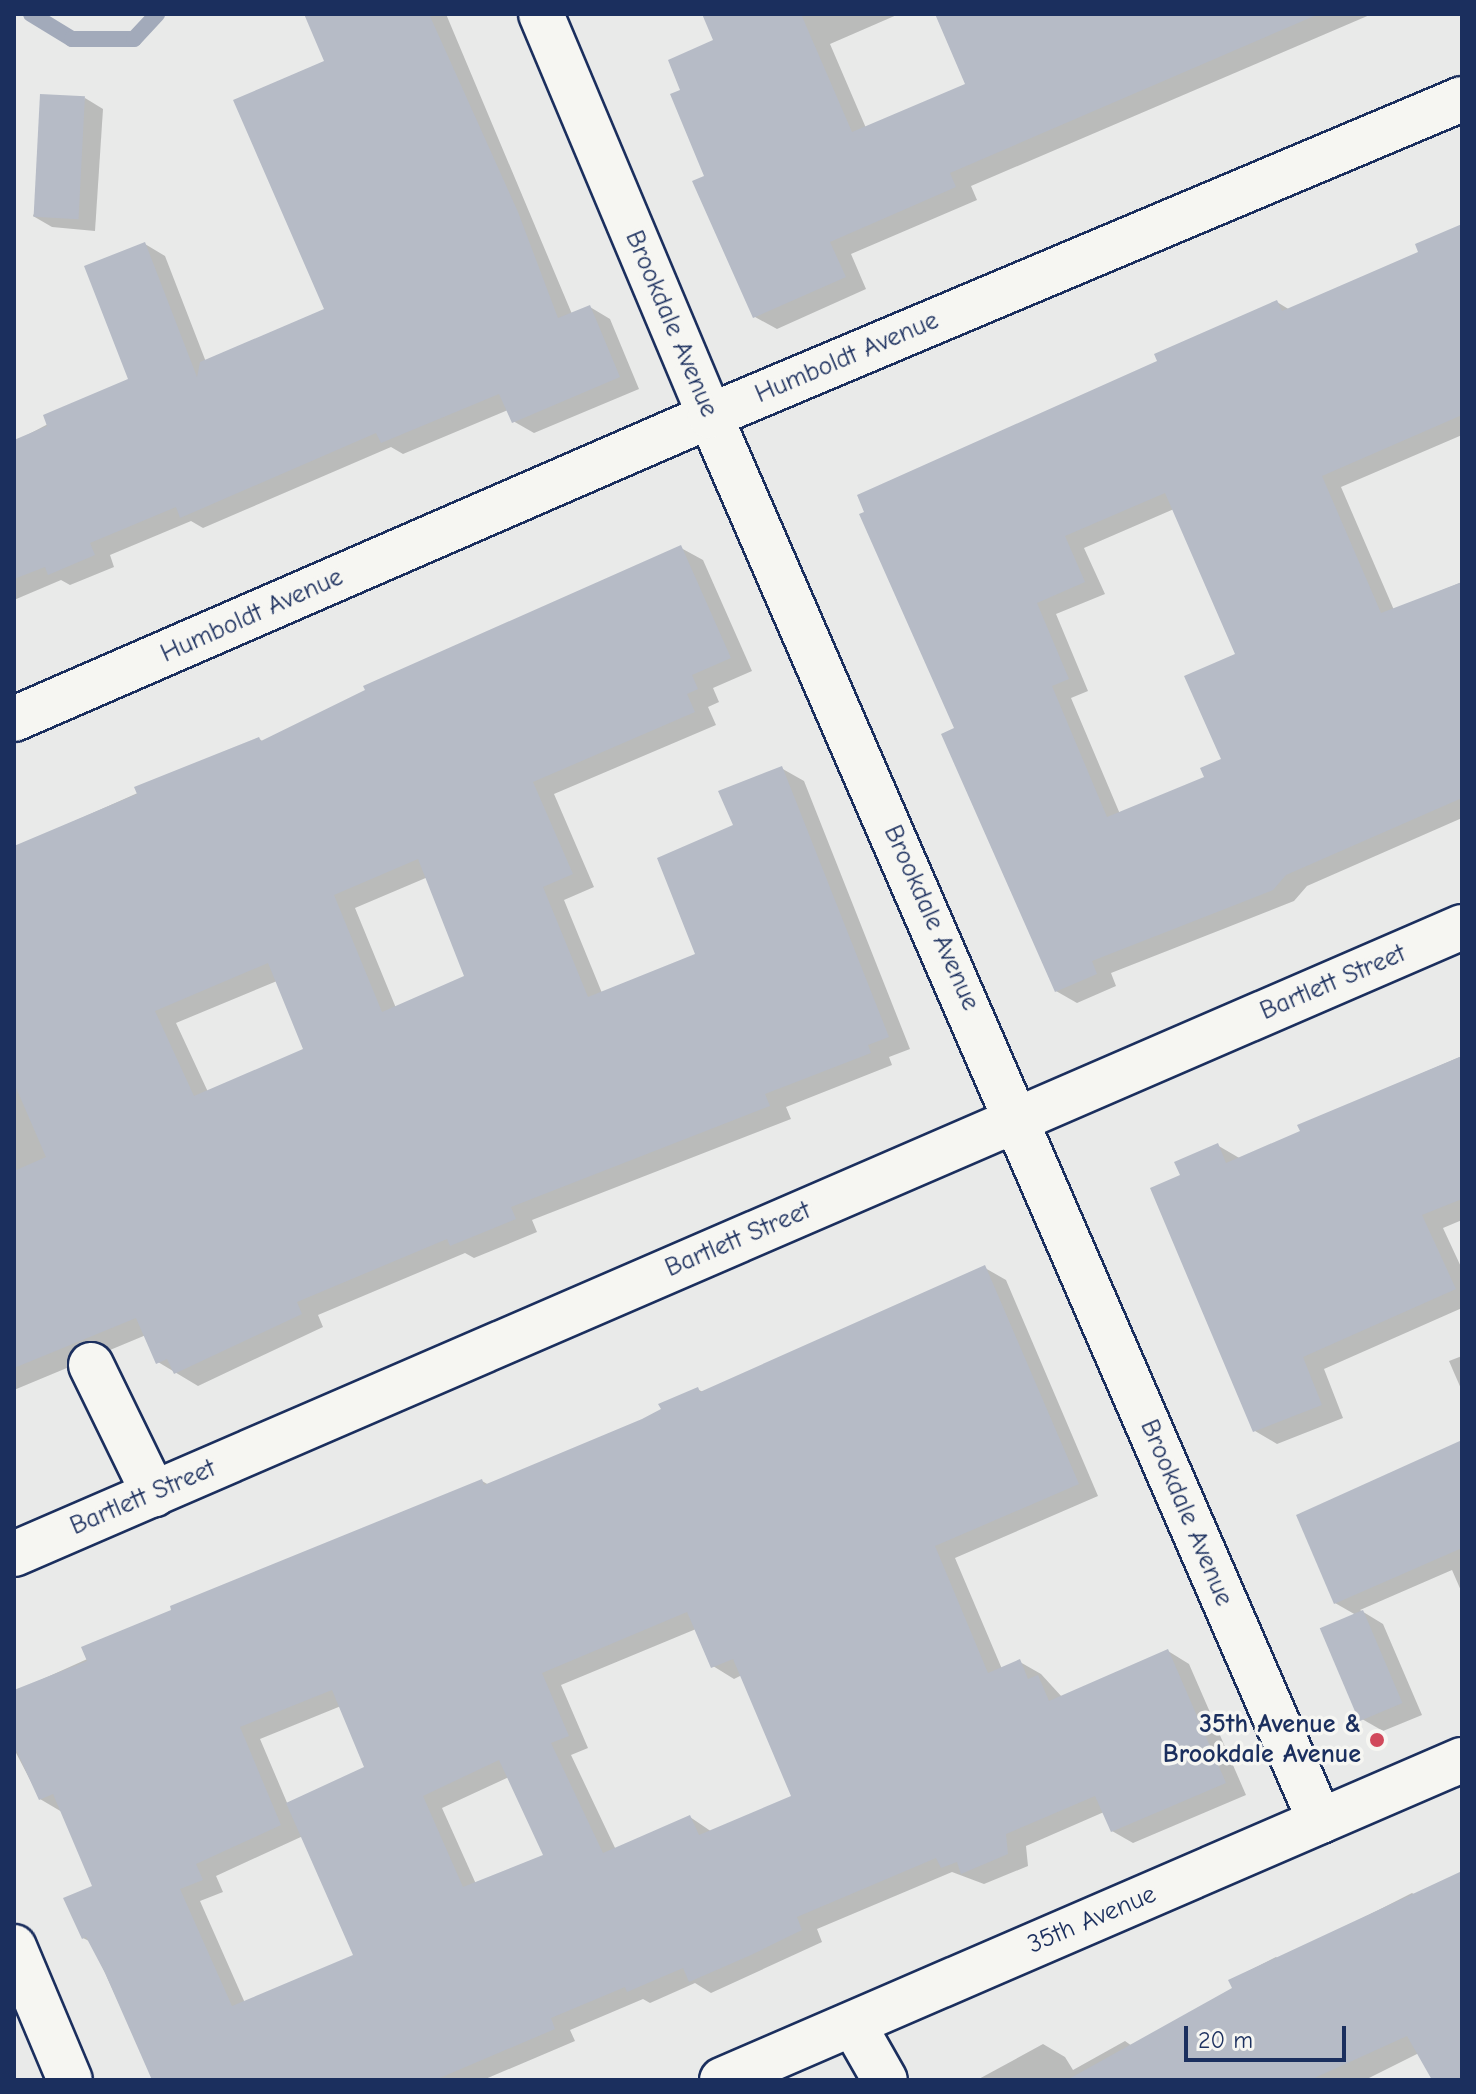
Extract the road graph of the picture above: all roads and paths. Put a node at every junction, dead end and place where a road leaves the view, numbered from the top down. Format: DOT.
graph roads {
  1 [pos="541,14"];
  2 [pos="1462,99"];
  3 [pos="710,416"];
  4 [pos="14,719"];
  5 [pos="1462,927"];
  6 [pos="1019,1118"];
  7 [pos="91,1365"];
  8 [pos="154,1494"];
  9 [pos="14,1554"];
  10 [pos="1462,1760"];
  11 [pos="1320,1821"];
  12 [pos="14,1947"];
  13 [pos="853,2024"];
  14 [pos="70,2080"];
  15 [pos="722,2080"];
  16 [pos="885,2080"];
  1 -- 3 [label="street, Brookdale Avenue"];
  2 -- 3 [label="street, Humboldt Avenue"];
  3 -- 4 [label="street, Humboldt Avenue"];
  3 -- 6 [label="street, Brookdale Avenue"];
  5 -- 6 [label="street, Bartlett Street"];
  6 -- 8 [label="street, Bartlett Street"];
  6 -- 11 [label="street, Brookdale Avenue"];
  7 -- 8 [label="street"];
  8 -- 9 [label="street, Bartlett Street"];
  10 -- 11 [label="street, 35th Avenue"];
  11 -- 13 [label="street, 35th Avenue"];
  12 -- 14 [label="street"];
  13 -- 15 [label="street, 35th Avenue"];
  13 -- 16 [label="street"];
}
